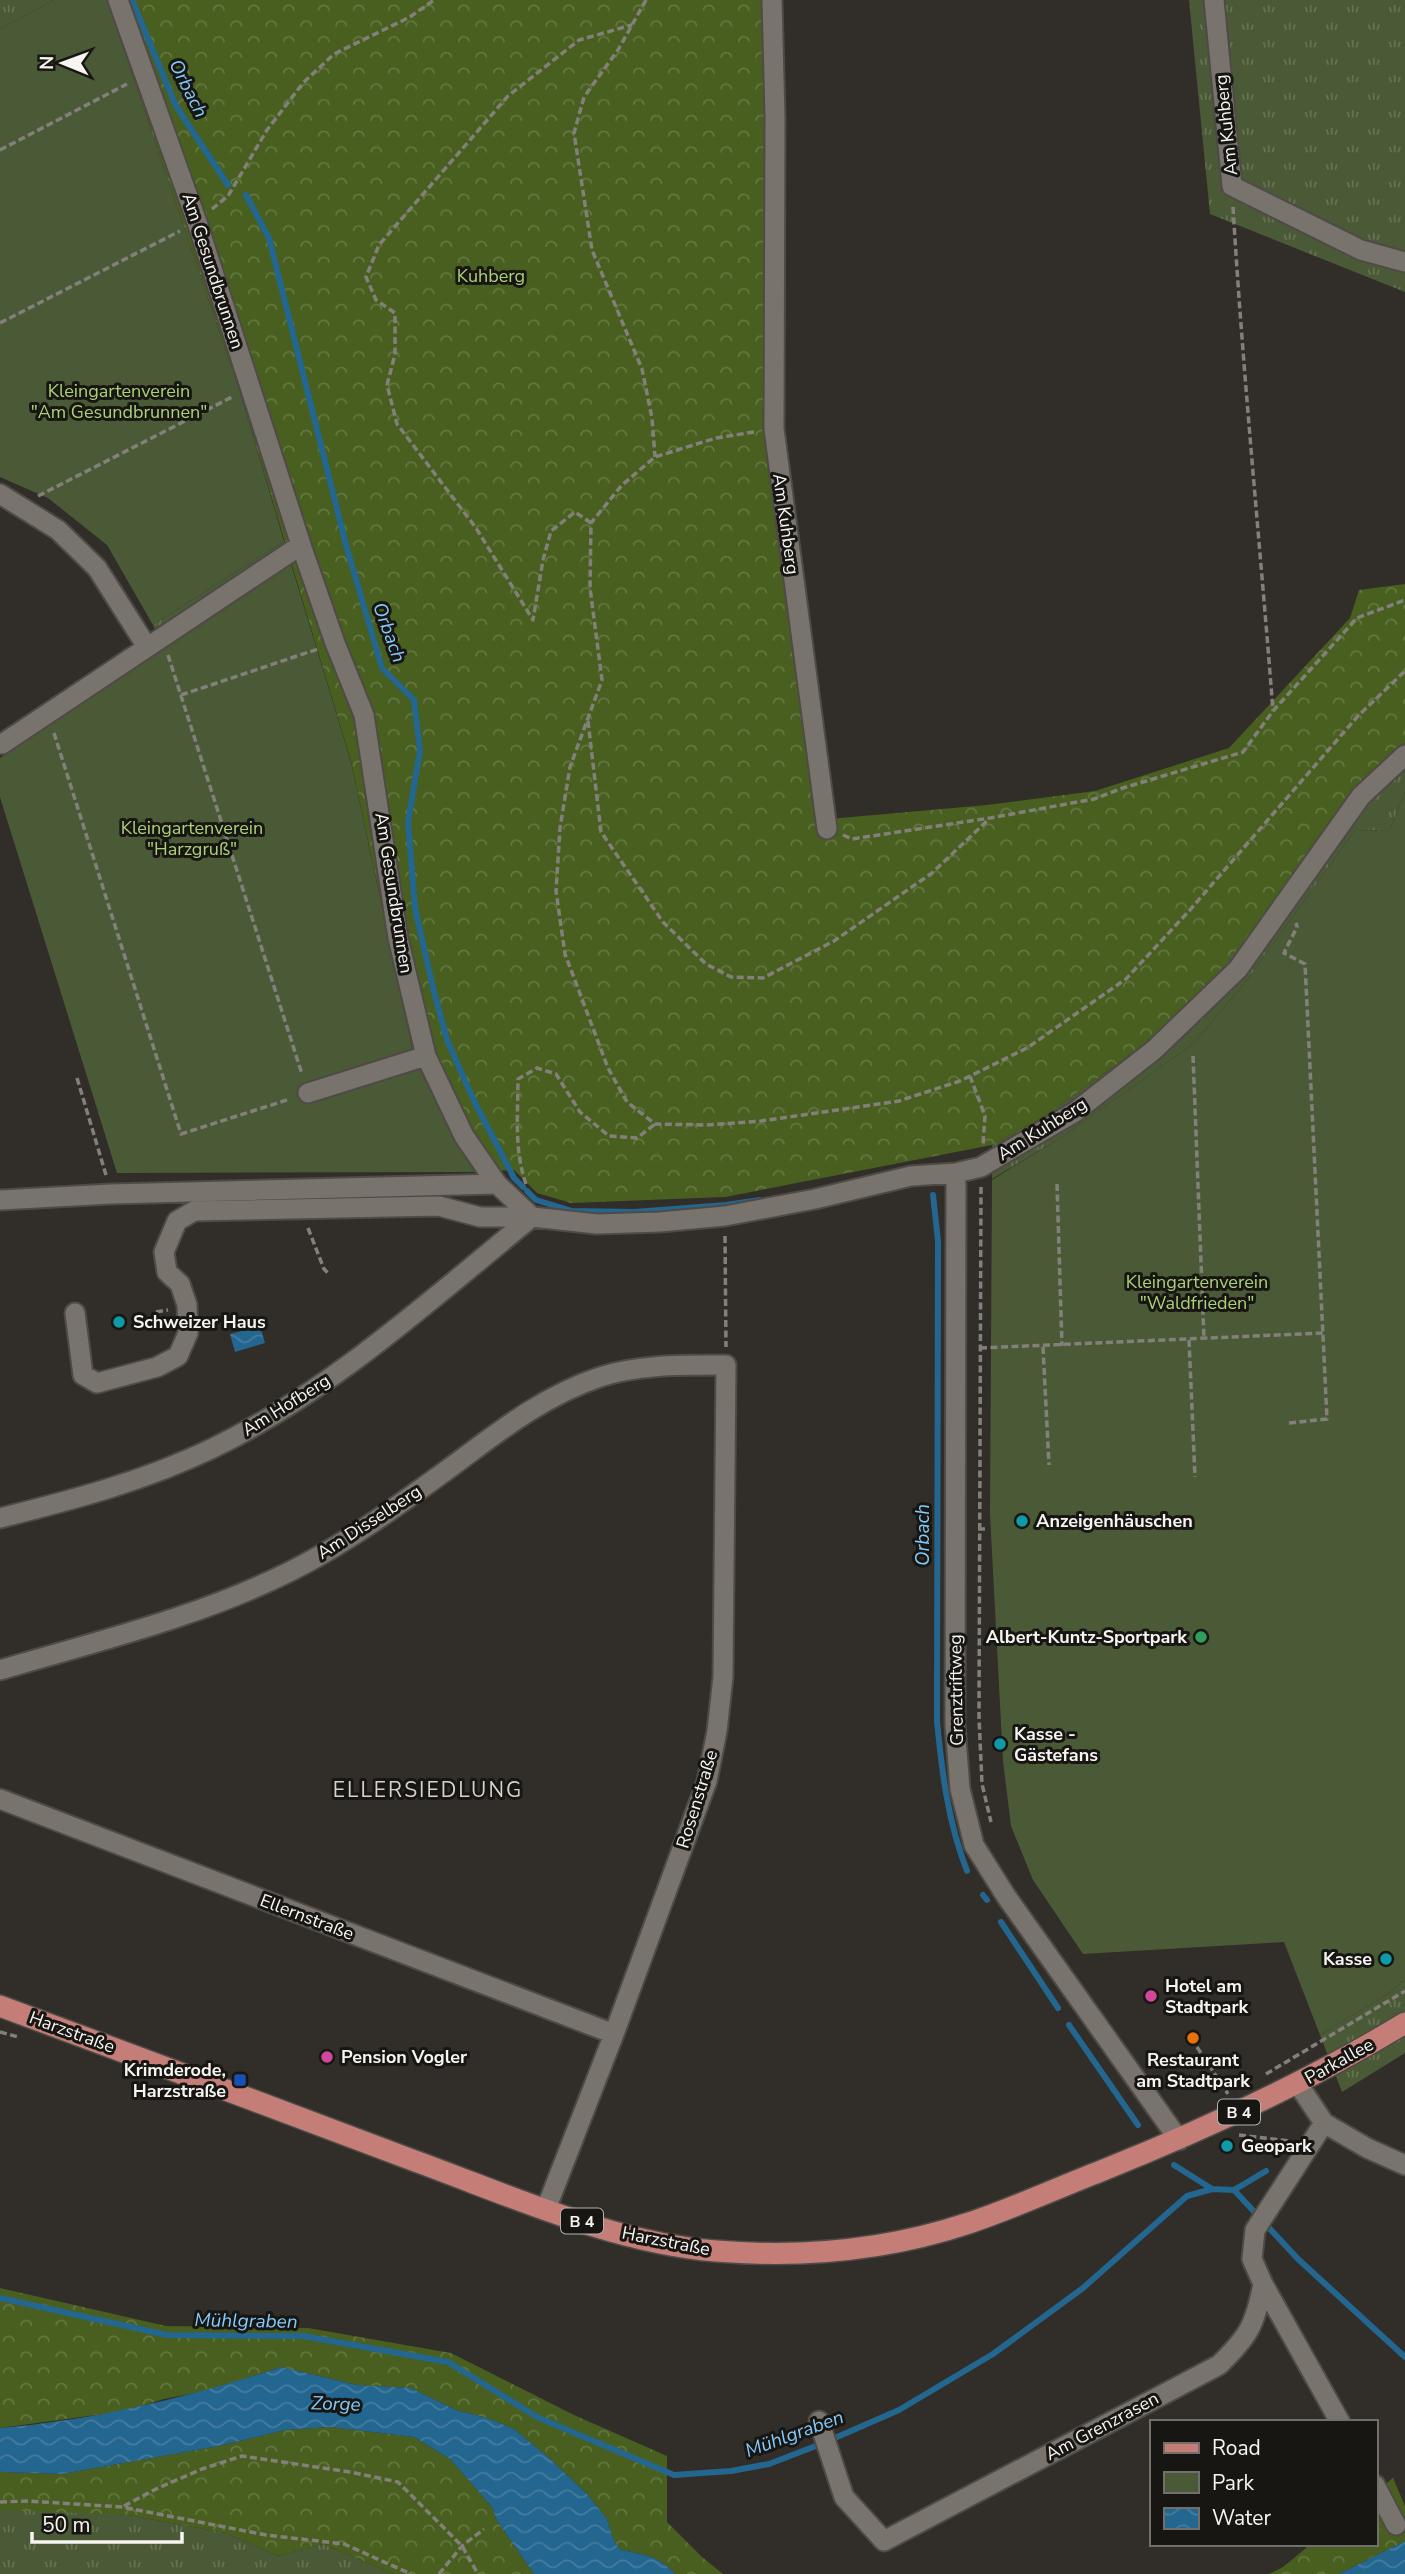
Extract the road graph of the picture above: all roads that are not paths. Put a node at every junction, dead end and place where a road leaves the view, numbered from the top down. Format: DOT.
graph roads {
  1 [pos="118,0"];
  2 [pos="772,0"];
  3 [pos="1214,0"];
  4 [pos="1405,262"];
  5 [pos="0,494"];
  6 [pos="302,545"];
  7 [pos="155,641"];
  8 [pos="2,744"];
  9 [pos="1405,755"];
  10 [pos="827,829"];
  11 [pos="426,1056"];
  12 [pos="308,1093"];
  13 [pos="956,1173"];
  14 [pos="497,1184"];
  15 [pos="0,1200"];
  16 [pos="532,1217"];
  17 [pos="75,1313"];
  18 [pos="726,1365"];
  19 [pos="0,1518"];
  20 [pos="0,1670"];
  21 [pos="0,1799"];
  22 [pos="0,2006"];
  23 [pos="1405,2023"];
  24 [pos="614,2034"];
  25 [pos="1298,2084"];
  26 [pos="1324,2123"];
  27 [pos="1180,2140"];
  28 [pos="1405,2165"];
  29 [pos="545,2209"];
  30 [pos="1263,2284"];
  31 [pos="1339,2420"];
  32 [pos="824,2436"];
  33 [pos="1377,2489"];
  34 [pos="1396,2525"];
  1 -- 6 [label="street, Am Gesundbrunnen"];
  2 -- 10 [label="street, Am Kuhberg"];
  3 -- 4 [label="street, Am Kuhberg"];
  5 -- 7 [label="street"];
  6 -- 7 [label="street"];
  6 -- 11 [label="street, Am Gesundbrunnen"];
  7 -- 8 [label="street"];
  9 -- 13 [label="street, Am Kuhberg"];
  11 -- 12 [label="street"];
  11 -- 14 [label="street, Am Gesundbrunnen"];
  13 -- 16 [label="street, Am Kuhberg"];
  13 -- 27 [label="street, Grenztriftweg"];
  14 -- 15 [label="street"];
  14 -- 16 [label="street, Am Gesundbrunnen"];
  16 -- 17 [label="street, Am Kuhberg"];
  16 -- 19 [label="street, Am Hofberg"];
  18 -- 20 [label="street, Am Disselberg"];
  18 -- 24 [label="street, Rosenstraße"];
  21 -- 24 [label="street, Ellernstraße"];
  22 -- 29 [label="main road, Harzstraße / B 4"];
  23 -- 25 [label="main road, Parkallee / B 4"];
  24 -- 29 [label="street, Rosenstraße"];
  25 -- 26 [label="street, Parkallee"];
  25 -- 27 [label="main road, Harzstraße / B 4"];
  26 -- 28 [label="street"];
  26 -- 30 [label="street, Am Grenzrasen"];
  27 -- 29 [label="main road, Harzstraße / B 4"];
  30 -- 31 [label="street"];
  30 -- 32 [label="street, Am Grenzrasen"];
  33 -- 34 [label="street"];
}
